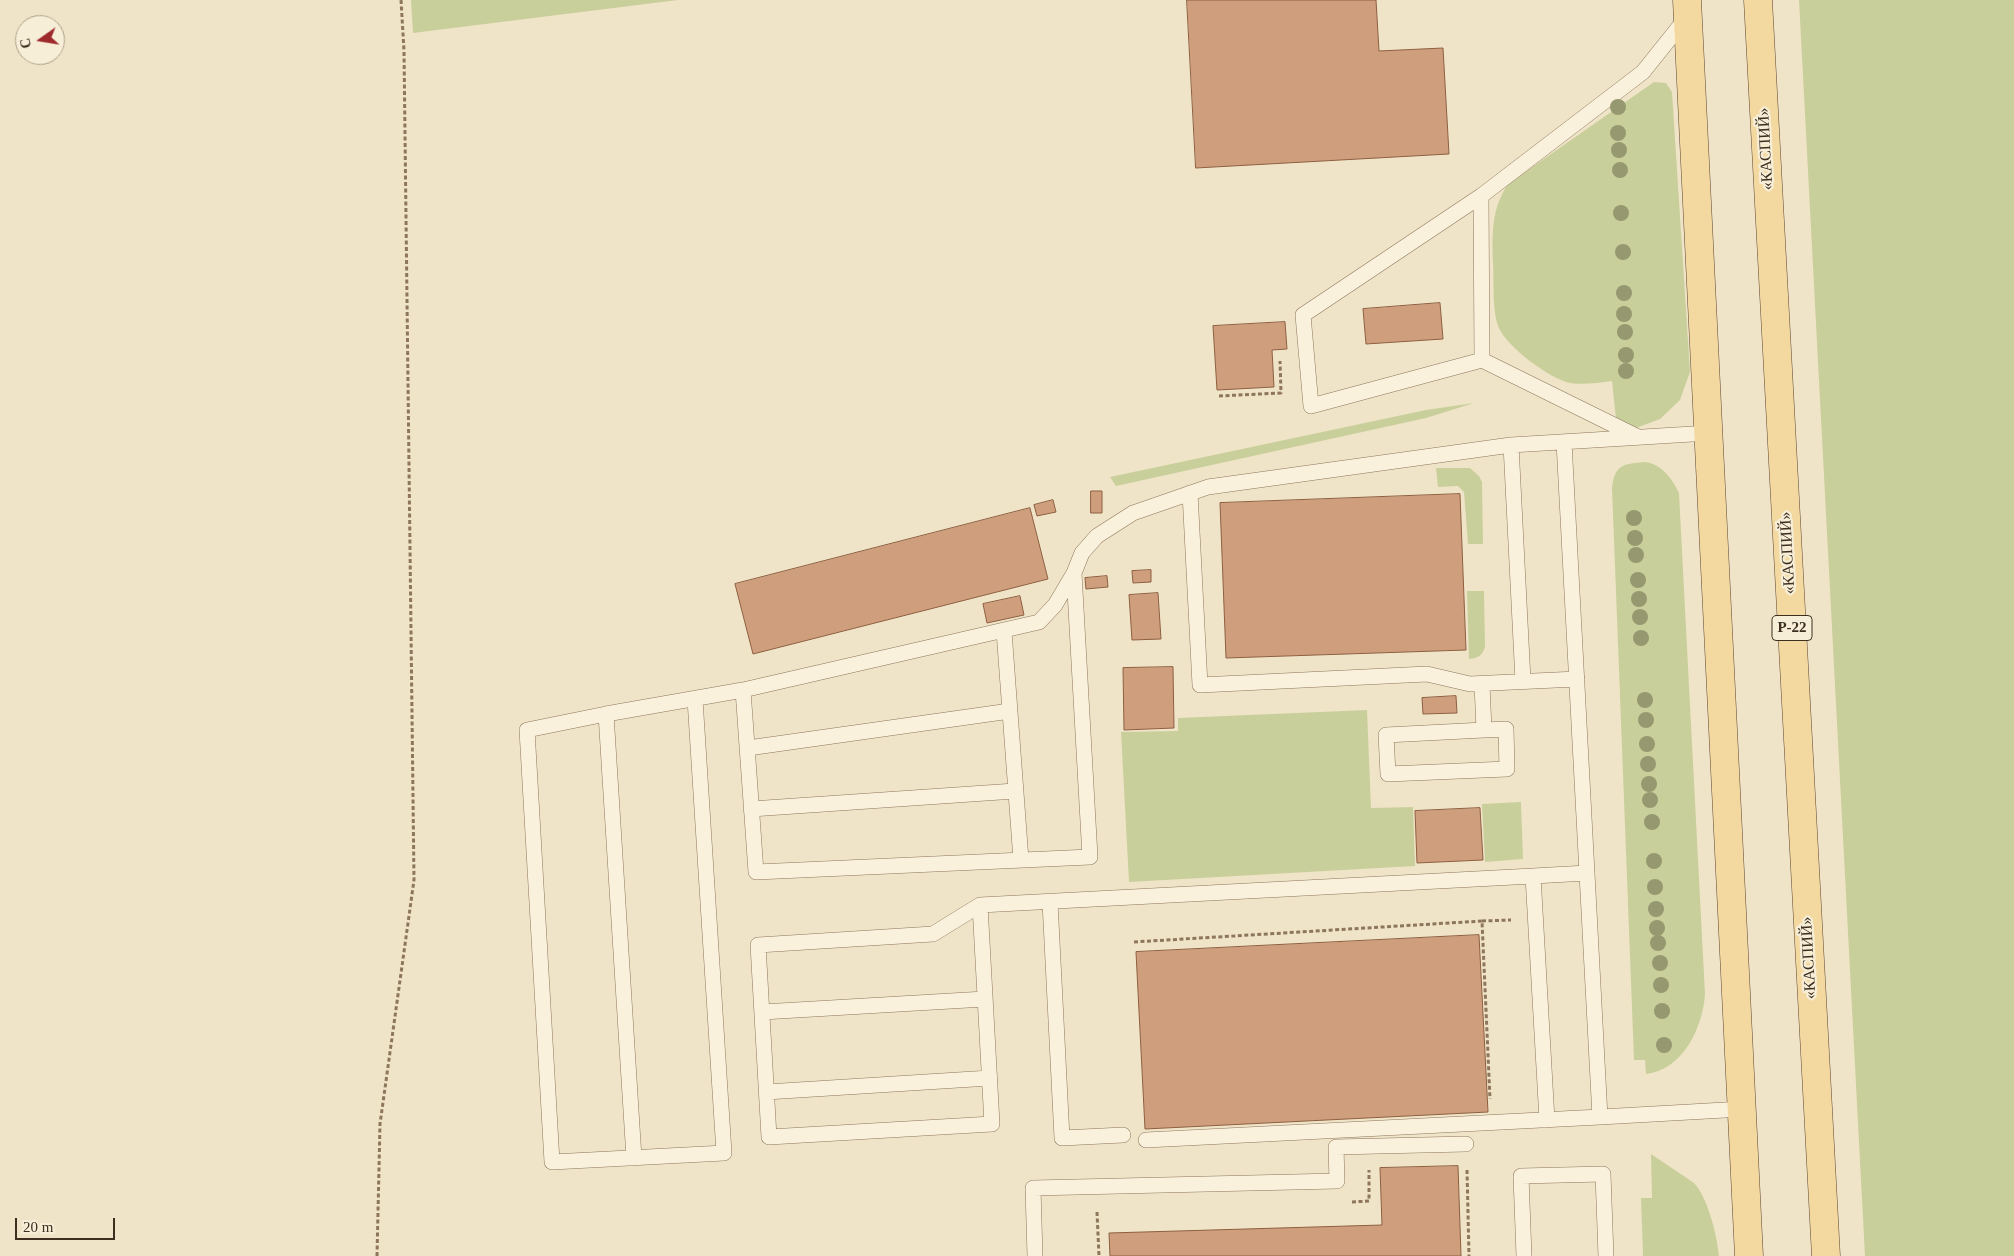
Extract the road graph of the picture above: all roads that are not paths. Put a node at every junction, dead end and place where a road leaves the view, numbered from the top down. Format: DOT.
graph roads {
  1 [pos="1758,0"];
  2 [pos="1687,8"];
  3 [pos="1481,196"];
  4 [pos="1482,360"];
  5 [pos="1709,434"];
  6 [pos="1638,438"];
  7 [pos="1564,442"];
  8 [pos="1511,444"];
  9 [pos="1190,493"];
  10 [pos="1074,573"];
  11 [pos="1004,631"];
  12 [pos="1577,679"];
  13 [pos="1523,681"];
  14 [pos="1482,684"];
  15 [pos="743,690"];
  16 [pos="695,699"];
  17 [pos="1010,711"];
  18 [pos="606,714"];
  19 [pos="1484,730"];
  20 [pos="748,748"];
  21 [pos="1015,791"];
  22 [pos="751,809"];
  23 [pos="1021,860"];
  24 [pos="1587,874"];
  25 [pos="1533,876"];
  26 [pos="1050,902"];
  27 [pos="980,905"];
  28 [pos="985,999"];
  29 [pos="762,1012"];
  30 [pos="990,1078"];
  31 [pos="766,1092"];
  32 [pos="1742,1109"];
  33 [pos="1600,1117"];
  34 [pos="1546,1120"];
  35 [pos="1123,1135"];
  36 [pos="1146,1140"];
  37 [pos="1466,1144"];
  38 [pos="634,1158"];
  39 [pos="1035,1256"];
  40 [pos="1524,1256"];
  41 [pos="1606,1256"];
  42 [pos="1749,1256"];
  43 [pos="1826,1256"];
  1 -- 43 [label="main road, «КАСПИЙ» / Р-22"];
  2 -- 3 [label="lane"];
  2 -- 5 [label="main road"];
  3 -- 4 [label="lane"];
  3 -- 4 [label="lane"];
  4 -- 6 [label="lane"];
  5 -- 6 [label="lane"];
  5 -- 32 [label="main road"];
  6 -- 7 [label="lane"];
  7 -- 8 [label="lane"];
  7 -- 12 [label="lane"];
  8 -- 9 [label="lane"];
  8 -- 13 [label="lane"];
  9 -- 10 [label="lane"];
  9 -- 14 [label="lane"];
  10 -- 11 [label="lane"];
  10 -- 23 [label="lane"];
  11 -- 15 [label="lane"];
  11 -- 17 [label="lane"];
  12 -- 13 [label="lane"];
  12 -- 24 [label="lane"];
  13 -- 14 [label="lane"];
  14 -- 19 [label="lane"];
  15 -- 16 [label="lane"];
  15 -- 20 [label="lane"];
  16 -- 18 [label="lane"];
  16 -- 38 [label="lane"];
  17 -- 20 [label="lane"];
  17 -- 21 [label="lane"];
  18 -- 38 [label="lane"];
  18 -- 38 [label="lane"];
  19 -- 19 [label="lane"];
  20 -- 22 [label="lane"];
  21 -- 22 [label="lane"];
  21 -- 23 [label="lane"];
  22 -- 23 [label="lane"];
  24 -- 25 [label="lane"];
  24 -- 33 [label="lane"];
  25 -- 26 [label="lane"];
  25 -- 34 [label="lane"];
  26 -- 27 [label="lane"];
  26 -- 35 [label="lane"];
  27 -- 28 [label="lane"];
  27 -- 29 [label="lane"];
  28 -- 29 [label="lane"];
  28 -- 30 [label="lane"];
  29 -- 31 [label="lane"];
  30 -- 31 [label="lane"];
  30 -- 31 [label="lane"];
  32 -- 33 [label="lane"];
  32 -- 42 [label="main road"];
  33 -- 34 [label="lane"];
  34 -- 36 [label="lane"];
  37 -- 39 [label="lane"];
  40 -- 41 [label="lane"];
}
